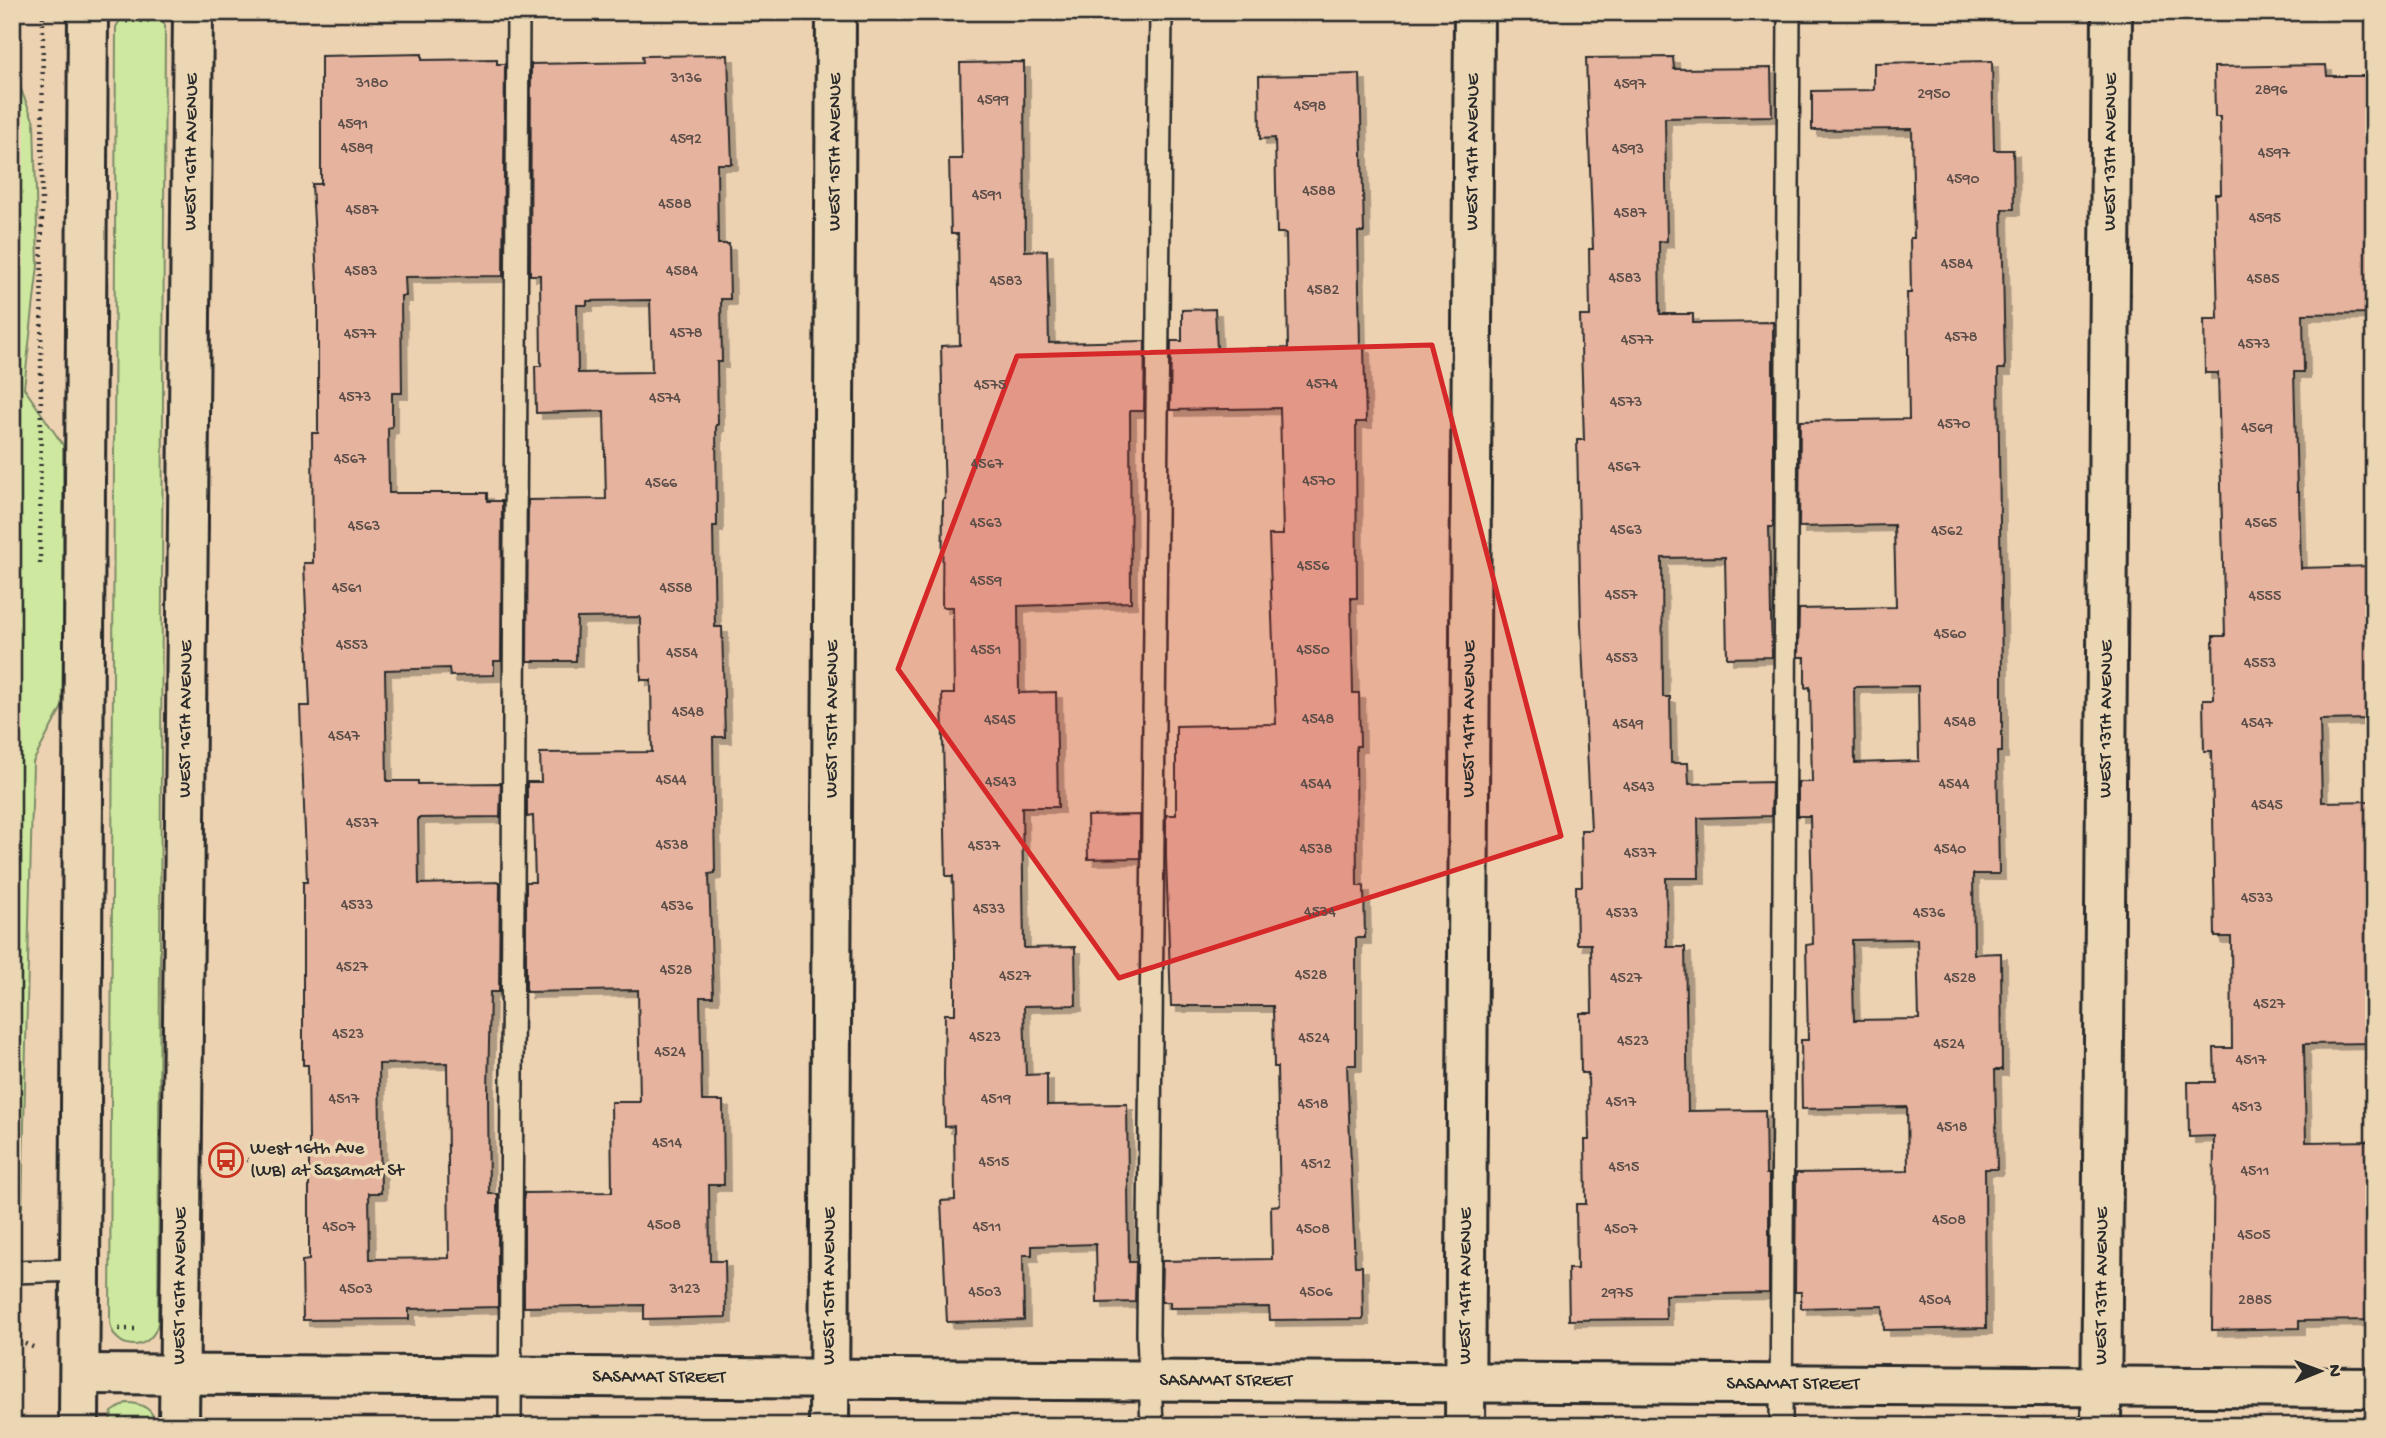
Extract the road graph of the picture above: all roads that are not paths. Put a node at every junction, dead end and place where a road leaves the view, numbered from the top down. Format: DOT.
graph roads {
  1 [pos="518,12"];
  2 [pos="836,12"];
  3 [pos="1161,12"];
  4 [pos="1474,12"];
  5 [pos="1789,12"];
  6 [pos="2112,12"];
  7 [pos="103,16"];
  8 [pos="178,16"];
  9 [pos="80,1270"];
  10 [pos="12,1272"];
  11 [pos="80,1374"];
  12 [pos="178,1374"];
  13 [pos="510,1377"];
  14 [pos="829,1379"];
  15 [pos="1150,1381"];
  16 [pos="1465,1383"];
  17 [pos="1781,1384"];
  18 [pos="2101,1386"];
  19 [pos="2374,1388"];
  20 [pos="95,1423"];
  21 [pos="161,1423"];
  22 [pos="510,1426"];
  23 [pos="829,1426"];
  24 [pos="1152,1426"];
  25 [pos="1465,1426"];
  26 [pos="1781,1426"];
  27 [pos="2101,1426"];
  1 -- 13 [label="lane"];
  2 -- 14 [label="street, WEST 15TH AVENUE"];
  3 -- 15 [label="lane"];
  4 -- 16 [label="street, WEST 14TH AVENUE"];
  5 -- 17 [label="lane"];
  6 -- 18 [label="street, WEST 13TH AVENUE"];
  7 -- 9 [label="street"];
  8 -- 12 [label="street, WEST 16TH AVENUE"];
  9 -- 10 [label="lane"];
  9 -- 11 [label="street"];
  11 -- 12 [label="street, SASAMAT STREET"];
  11 -- 20 [label="street"];
  12 -- 13 [label="street, SASAMAT STREET"];
  12 -- 21 [label="street, WEST 16TH AVENUE"];
  13 -- 14 [label="street, SASAMAT STREET"];
  13 -- 22 [label="lane"];
  14 -- 15 [label="street, SASAMAT STREET"];
  14 -- 23 [label="street, WEST 15TH AVENUE"];
  15 -- 16 [label="street, SASAMAT STREET"];
  15 -- 24 [label="lane"];
  16 -- 17 [label="street, SASAMAT STREET"];
  16 -- 25 [label="street, WEST 14TH AVENUE"];
  17 -- 18 [label="street, SASAMAT STREET"];
  17 -- 26 [label="lane"];
  18 -- 19 [label="street, SASAMAT STREET"];
  18 -- 27 [label="street, WEST 13TH AVENUE"];
}
